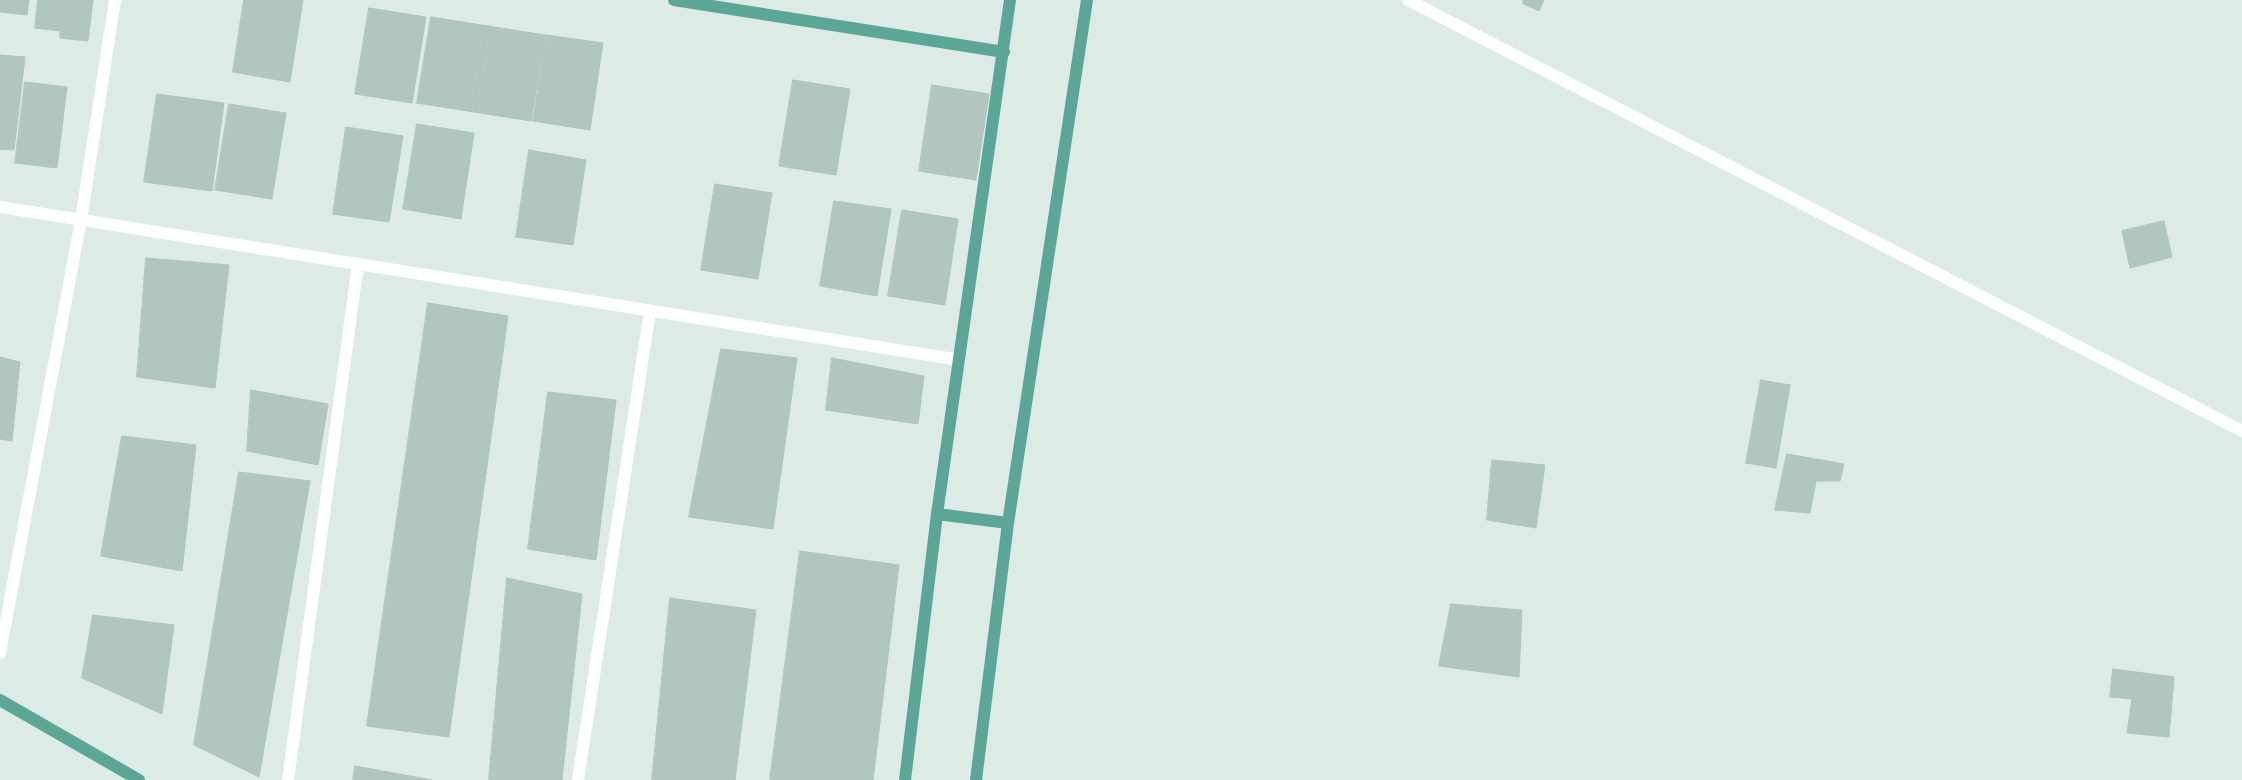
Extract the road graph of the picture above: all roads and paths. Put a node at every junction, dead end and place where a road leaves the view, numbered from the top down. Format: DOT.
graph roads {
  1 [pos="115,0"];
  2 [pos="674,0"];
  3 [pos="1010,0"];
  4 [pos="1087,0"];
  5 [pos="1408,0"];
  6 [pos="1004,52"];
  7 [pos="0,207"];
  8 [pos="81,220"];
  9 [pos="358,264"];
  10 [pos="650,311"];
  11 [pos="960,360"];
  12 [pos="2242,431"];
  13 [pos="937,514"];
  14 [pos="1008,523"];
  15 [pos="0,653"];
  16 [pos="0,700"];
  17 [pos="139,780"];
  18 [pos="288,780"];
  19 [pos="578,780"];
  20 [pos="905,780"];
  21 [pos="976,780"];
  1 -- 8 [label="street"];
  2 -- 6 [label="main road"];
  3 -- 6 [label="main road"];
  4 -- 14 [label="main road"];
  5 -- 12 [label="street"];
  6 -- 11 [label="main road"];
  7 -- 8 [label="street"];
  8 -- 9 [label="street"];
  8 -- 15 [label="street"];
  9 -- 10 [label="street"];
  9 -- 18 [label="street"];
  10 -- 11 [label="street"];
  10 -- 19 [label="street"];
  11 -- 13 [label="main road"];
  13 -- 14 [label="main road"];
  13 -- 20 [label="main road"];
  14 -- 21 [label="main road"];
  16 -- 17 [label="main road"];
}
